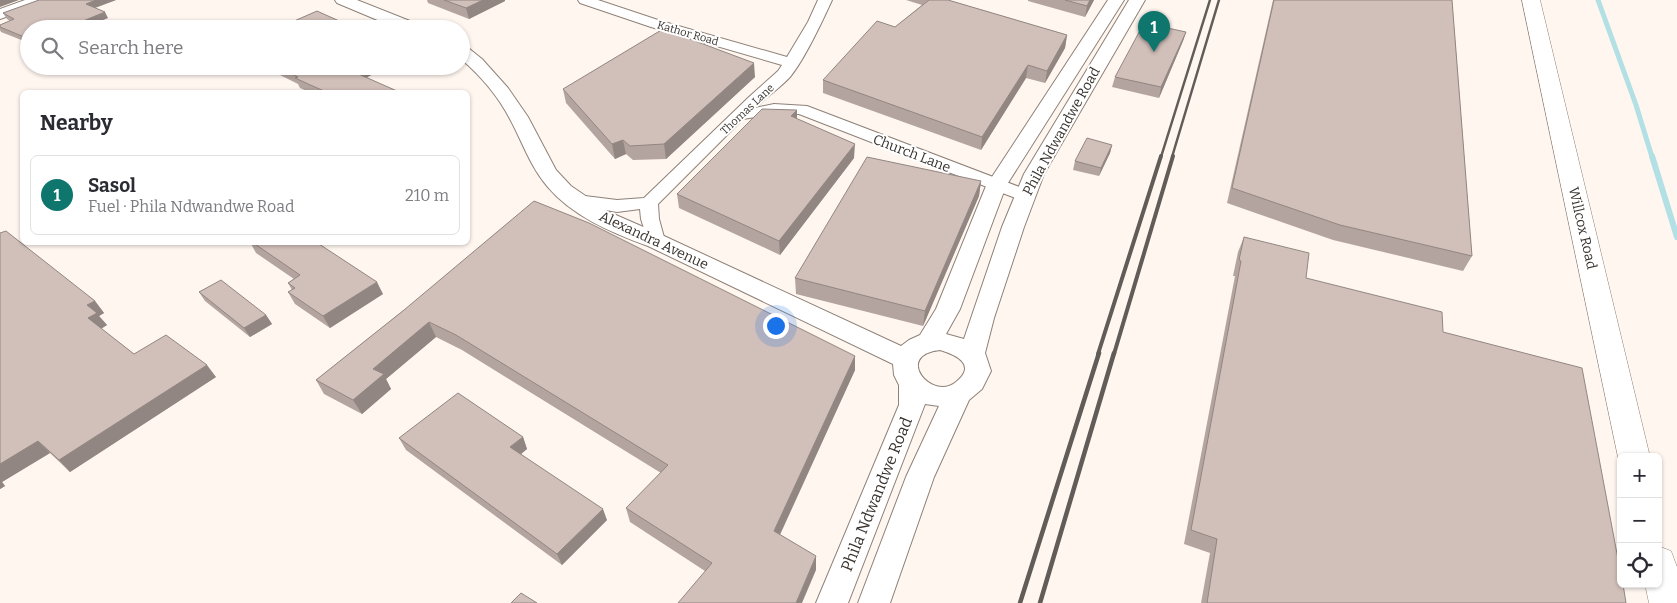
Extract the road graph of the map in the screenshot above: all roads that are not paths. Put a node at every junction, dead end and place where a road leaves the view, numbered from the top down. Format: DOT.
graph roads {
  1 [pos="40,0"];
  2 [pos="343,0"];
  3 [pos="585,0"];
  4 [pos="825,0"];
  5 [pos="1116,0"];
  6 [pos="1137,0"];
  7 [pos="1531,0"];
  8 [pos="0,14"];
  9 [pos="392,20"];
  10 [pos="470,57"];
  11 [pos="788,81"];
  12 [pos="801,109"];
  13 [pos="739,115"];
  14 [pos="996,186"];
  15 [pos="1024,196"];
  16 [pos="577,200"];
  17 [pos="649,203"];
  18 [pos="656,241"];
  19 [pos="929,342"];
  20 [pos="972,354"];
  21 [pos="909,371"];
  22 [pos="958,394"];
  23 [pos="1633,453"];
  24 [pos="1662,580"];
  25 [pos="832,603"];
  26 [pos="874,603"];
  27 [pos="1667,603"];
  1 -- 8 [label="street"];
  2 -- 9 [label="street"];
  3 -- 11 [label="street, Kathor Road"];
  4 -- 11 [label="street, Thomas Lane"];
  5 -- 14 [label="street, Phila Ndwandwe Road"];
  6 -- 15 [label="street, Phila Ndwandwe Road"];
  7 -- 23 [label="main road, Willcox Road"];
  10 -- 16 [label="street, Alexandra Avenue"];
  11 -- 12 [label="street, Church Lane"];
  11 -- 13 [label="street, Thomas Lane"];
  12 -- 13 [label="street, Church Lane"];
  12 -- 14 [label="street, Church Lane"];
  13 -- 17 [label="street, Thomas Lane"];
  14 -- 15 [label="street, Church Lane"];
  14 -- 19 [label="street, Phila Ndwandwe Road"];
  15 -- 20 [label="street, Phila Ndwandwe Road"];
  16 -- 17 [label="street"];
  16 -- 18 [label="street, Alexandra Avenue"];
  17 -- 18 [label="street"];
  18 -- 21 [label="street, Alexandra Avenue"];
  19 -- 20 [label="street"];
  19 -- 21 [label="street"];
  20 -- 22 [label="street"];
  21 -- 22 [label="street"];
  21 -- 25 [label="street, Phila Ndwandwe Road"];
  22 -- 26 [label="street"];
  24 -- 27 [label="main road"];
}
